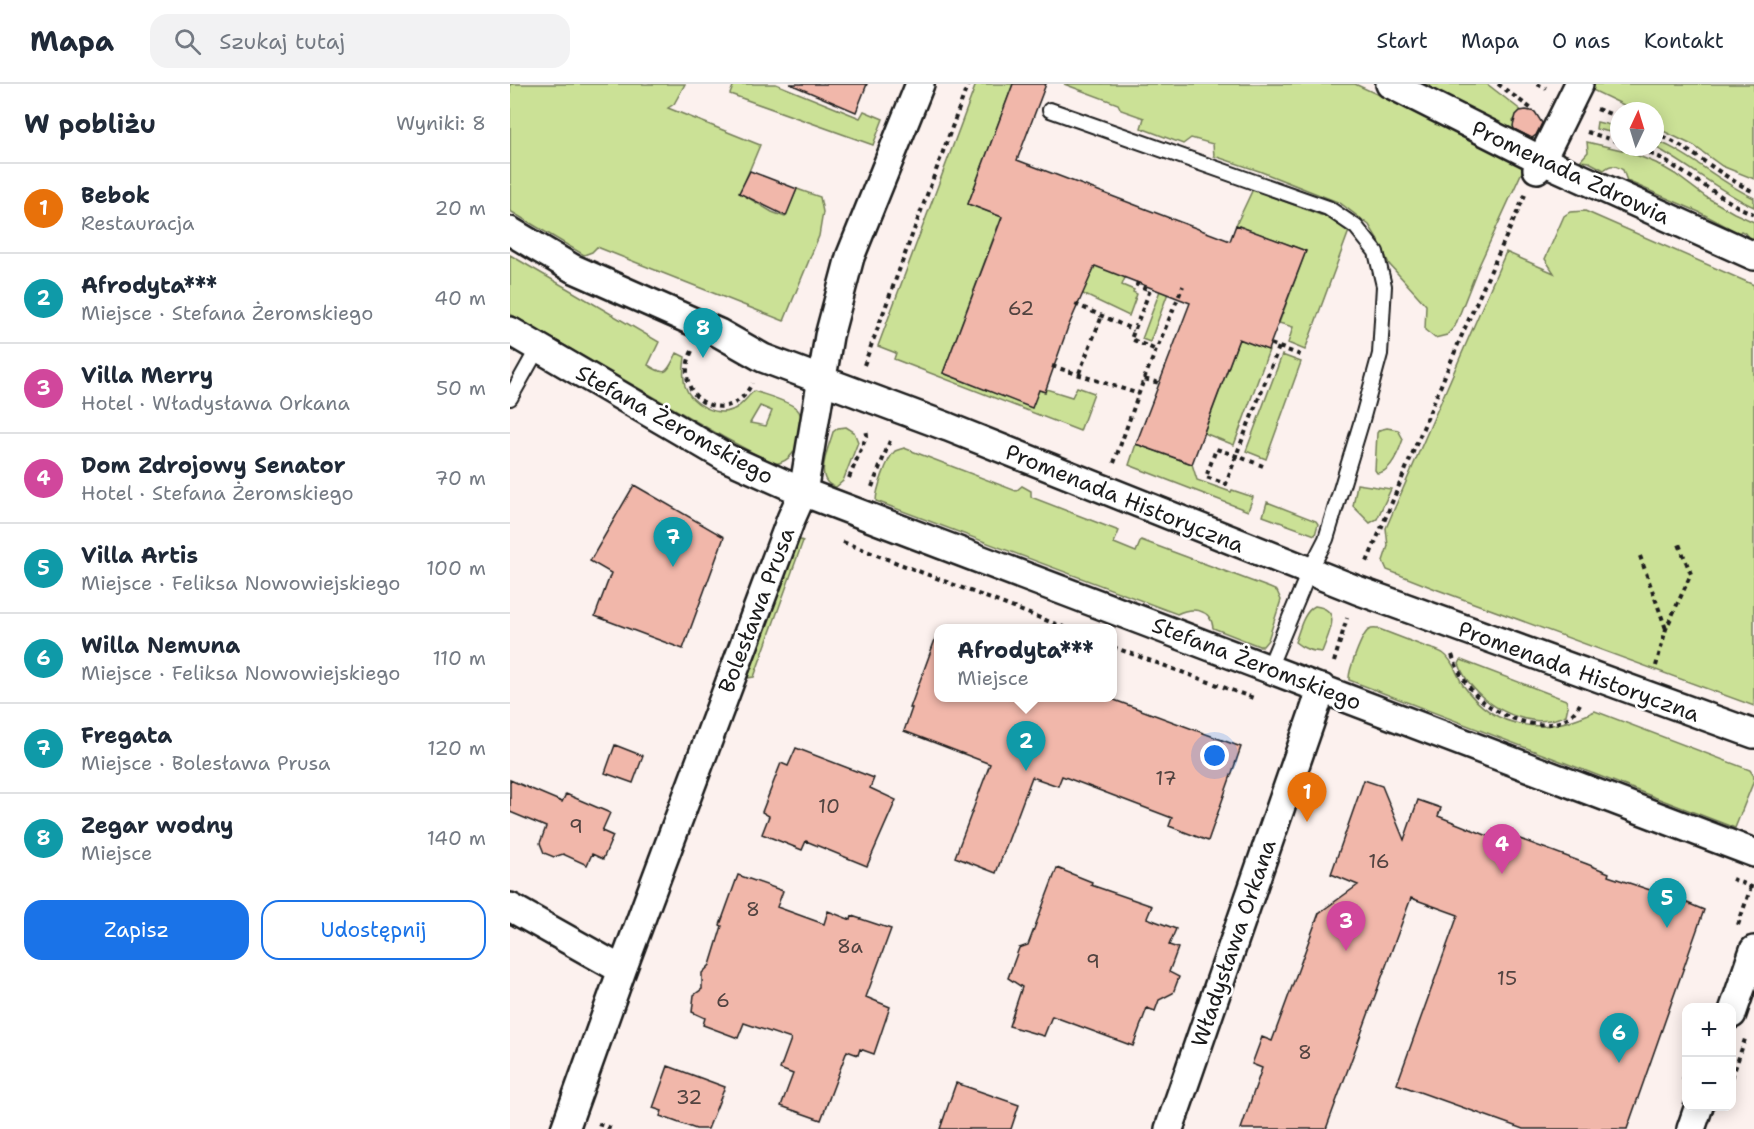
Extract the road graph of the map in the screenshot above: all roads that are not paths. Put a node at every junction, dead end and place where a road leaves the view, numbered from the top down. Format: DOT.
graph roads {
  1 [pos="920,84"];
  2 [pos="1390,84"];
  3 [pos="1578,84"];
  4 [pos="1050,110"];
  5 [pos="1539,165"];
  6 [pos="510,231"];
  7 [pos="1754,256"];
  8 [pos="510,331"];
  9 [pos="538,348"];
  10 [pos="823,379"];
  11 [pos="510,398"];
  12 [pos="803,492"];
  13 [pos="1309,572"];
  14 [pos="1269,668"];
  15 [pos="1328,677"];
  16 [pos="1754,734"];
  17 [pos="1754,853"];
  18 [pos="510,907"];
  19 [pos="1754,950"];
  20 [pos="622,970"];
  21 [pos="1735,1003"];
  22 [pos="1698,1111"];
  23 [pos="565,1129"];
  24 [pos="1169,1129"];
  25 [pos="1691,1129"];
  1 -- 10 [label="street, Bolesława Prusa"];
  2 -- 5 [label="street, Promenada Zdrowia"];
  3 -- 5 [label="street"];
  4 -- 13 [label="lane"];
  5 -- 7 [label="street, Promenada Zdrowia"];
  6 -- 10 [label="street, Promenada Historyczna"];
  8 -- 9 [label="street, Stefana Żeromskiego"];
  9 -- 11 [label="lane"];
  9 -- 12 [label="street, Stefana Żeromskiego"];
  10 -- 12 [label="street, Bolesława Prusa"];
  10 -- 13 [label="street, Promenada Historyczna"];
  12 -- 14 [label="street, Stefana Żeromskiego"];
  12 -- 20 [label="street, Bolesława Prusa"];
  13 -- 14 [label="lane"];
  13 -- 16 [label="street, Promenada Historyczna"];
  14 -- 15 [label="street, Stefana Żeromskiego"];
  15 -- 17 [label="street, Stefana Żeromskiego"];
  15 -- 24 [label="street, Władysława Orkana"];
  18 -- 20 [label="street"];
  19 -- 21 [label="street"];
  20 -- 23 [label="street, Bolesława Prusa"];
  22 -- 25 [label="street"];
}
